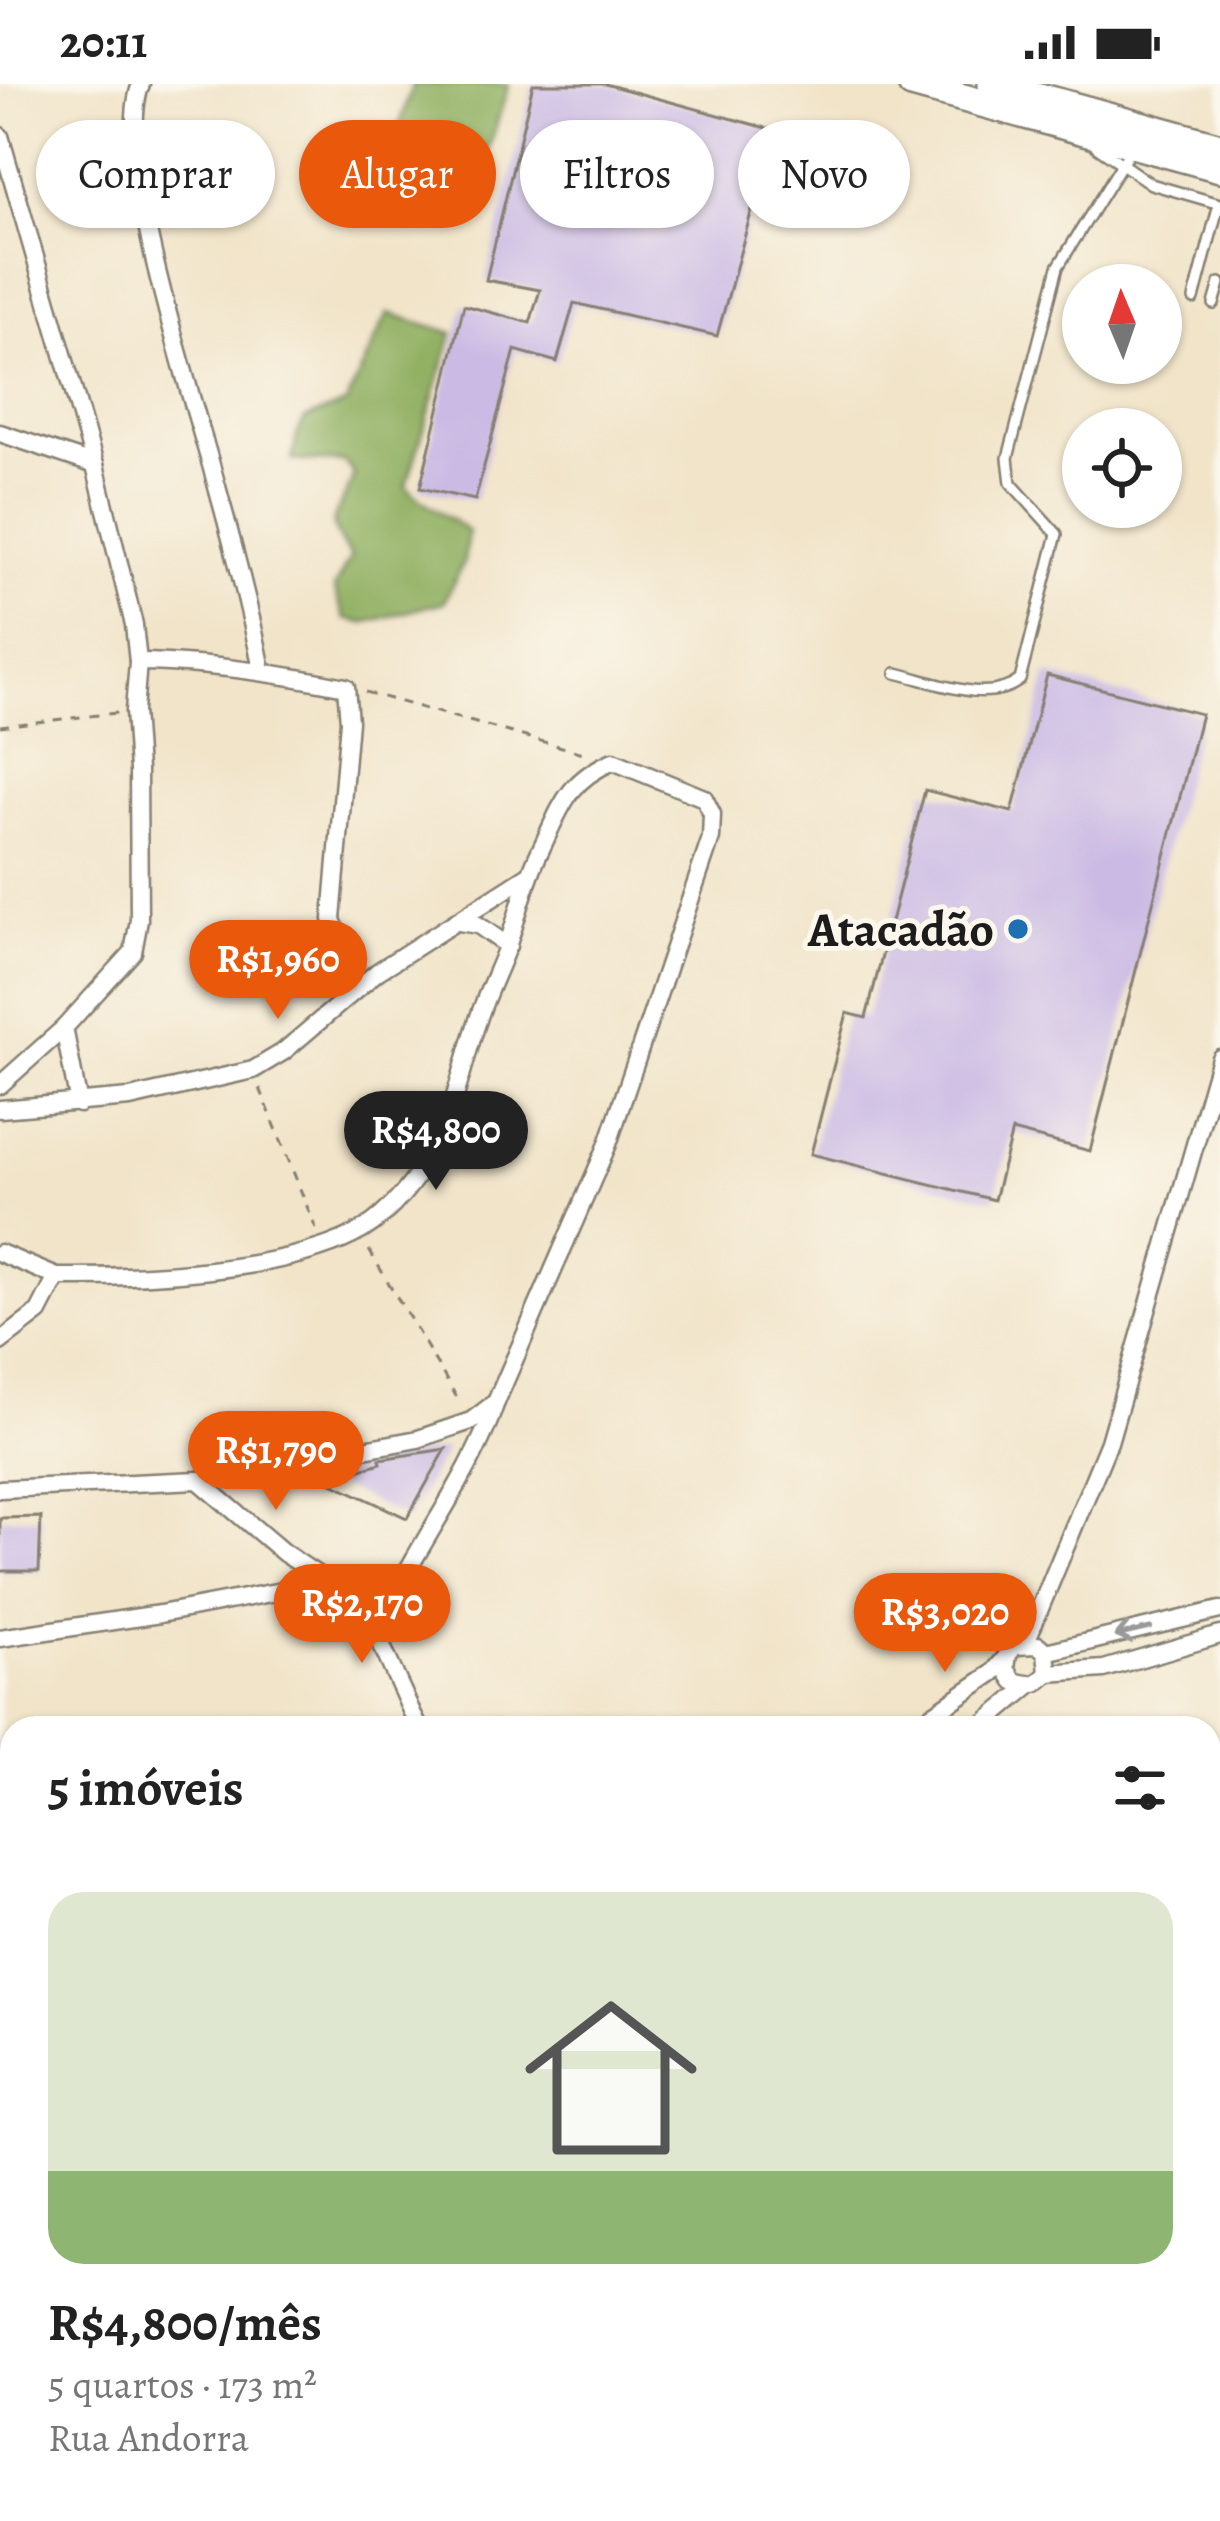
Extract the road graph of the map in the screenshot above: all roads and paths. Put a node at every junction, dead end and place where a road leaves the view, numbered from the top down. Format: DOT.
graph roads {
  1 [pos="141,84"];
  2 [pos="912,84"];
  3 [pos="992,84"];
  4 [pos="0,136"];
  5 [pos="1220,146"];
  6 [pos="1128,155"];
  7 [pos="1220,168"];
  8 [pos="1220,204"];
  9 [pos="1220,283"];
  10 [pos="1194,299"];
  11 [pos="1214,304"];
  12 [pos="0,433"];
  13 [pos="94,465"];
  14 [pos="138,662"];
  15 [pos="262,670"];
  16 [pos="896,673"];
  17 [pos="346,687"];
  18 [pos="134,711"];
  19 [pos="0,726"];
  20 [pos="613,760"];
  21 [pos="527,876"];
  22 [pos="459,922"];
  23 [pos="508,946"];
  24 [pos="357,987"];
  25 [pos="64,1028"];
  26 [pos="1220,1058"];
  27 [pos="253,1070"];
  28 [pos="0,1085"];
  29 [pos="79,1104"];
  30 [pos="0,1109"];
  31 [pos="359,1233"];
  32 [pos="324,1248"];
  33 [pos="0,1252"];
  34 [pos="57,1277"];
  35 [pos="0,1342"];
  36 [pos="496,1402"];
  37 [pos="471,1421"];
  38 [pos="198,1480"];
  39 [pos="0,1490"];
  40 [pos="324,1583"];
  41 [pos="1220,1610"];
  42 [pos="1220,1635"];
  43 [pos="377,1636"];
  44 [pos="0,1638"];
  45 [pos="1026,1642"];
  46 [pos="1046,1652"];
  47 [pos="1008,1654"];
  48 [pos="1048,1673"];
  49 [pos="1028,1686"];
  50 [pos="414,1716"];
  51 [pos="930,1716"];
  52 [pos="993,1716"];
  1 -- 15 [label="street"];
  2 -- 6 [label="main road"];
  3 -- 5 [label="main road"];
  4 -- 13 [label="street"];
  6 -- 7 [label="main road"];
  6 -- 8 [label="lane"];
  6 -- 16 [label="lane"];
  8 -- 10 [label="lane"];
  9 -- 11 [label="lane"];
  12 -- 13 [label="street"];
  13 -- 14 [label="street"];
  14 -- 15 [label="street"];
  14 -- 18 [label="street"];
  15 -- 17 [label="street"];
  17 -- 20 [label="path"];
  17 -- 24 [label="street"];
  18 -- 19 [label="path"];
  18 -- 25 [label="street"];
  20 -- 21 [label="street"];
  20 -- 36 [label="street"];
  21 -- 22 [label="street"];
  21 -- 23 [label="street"];
  22 -- 23 [label="street"];
  22 -- 24 [label="street"];
  23 -- 31 [label="street"];
  24 -- 27 [label="street"];
  25 -- 28 [label="street"];
  25 -- 29 [label="street"];
  26 -- 45 [label="street"];
  27 -- 29 [label="street"];
  27 -- 32 [label="path"];
  29 -- 30 [label="street"];
  31 -- 32 [label="street"];
  31 -- 37 [label="path"];
  32 -- 34 [label="street"];
  33 -- 34 [label="street"];
  34 -- 35 [label="street"];
  36 -- 37 [label="street"];
  36 -- 43 [label="street"];
  37 -- 38 [label="street"];
  38 -- 39 [label="street"];
  38 -- 40 [label="street"];
  40 -- 43 [label="street"];
  40 -- 44 [label="street"];
  41 -- 46 [label="street, one-way"];
  42 -- 48 [label="street"];
  43 -- 50 [label="street"];
  45 -- 46 [label="street"];
  45 -- 47 [label="street"];
  46 -- 48 [label="street"];
  47 -- 49 [label="street"];
  47 -- 51 [label="street"];
  48 -- 49 [label="street"];
  49 -- 52 [label="street"];
}
